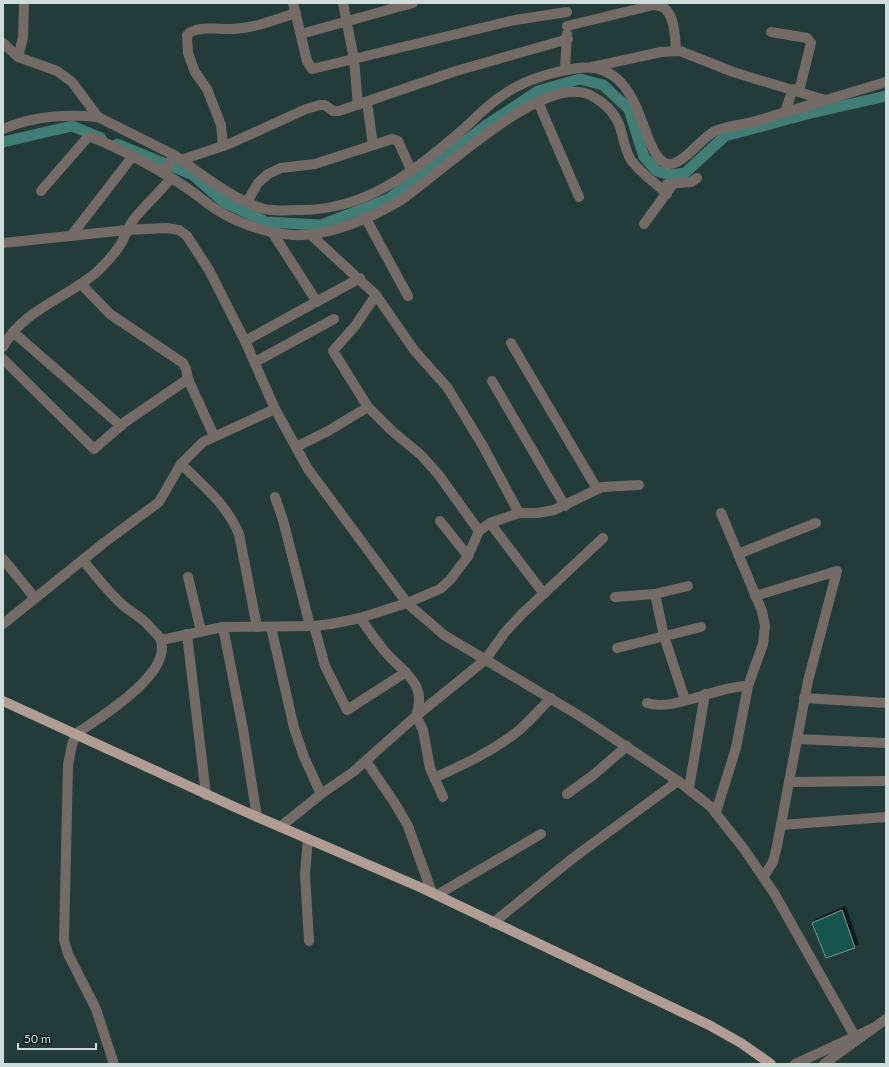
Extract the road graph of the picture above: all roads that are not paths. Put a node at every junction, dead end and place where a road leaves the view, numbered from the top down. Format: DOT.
graph roads {
  1 [pos="24,3"];
  2 [pos="343,3"];
  3 [pos="413,3"];
  4 [pos="566,7"];
  5 [pos="294,8"];
  6 [pos="347,21"];
  7 [pos="567,26"];
  8 [pos="771,32"];
  9 [pos="301,34"];
  10 [pos="568,39"];
  11 [pos="3,44"];
  12 [pos="676,51"];
  13 [pos="18,57"];
  14 [pos="354,60"];
  15 [pos="592,67"];
  16 [pos="565,70"];
  17 [pos="886,82"];
  18 [pos="796,90"];
  19 [pos="825,100"];
  20 [pos="538,102"];
  21 [pos="363,103"];
  22 [pos="785,112"];
  23 [pos="98,117"];
  24 [pos="3,129"];
  25 [pos="373,145"];
  26 [pos="223,146"];
  27 [pos="132,157"];
  28 [pos="176,158"];
  29 [pos="412,172"];
  30 [pos="166,174"];
  31 [pos="697,178"];
  32 [pos="657,184"];
  33 [pos="672,184"];
  34 [pos="41,191"];
  35 [pos="667,194"];
  36 [pos="579,196"];
  37 [pos="247,202"];
  38 [pos="365,217"];
  39 [pos="644,224"];
  40 [pos="127,230"];
  41 [pos="272,232"];
  42 [pos="310,235"];
  43 [pos="71,236"];
  44 [pos="3,243"];
  45 [pos="360,278"];
  46 [pos="81,284"];
  47 [pos="376,295"];
  48 [pos="408,296"];
  49 [pos="317,302"];
  50 [pos="334,319"];
  51 [pos="13,332"];
  52 [pos="245,341"];
  53 [pos="511,343"];
  54 [pos="3,347"];
  55 [pos="3,359"];
  56 [pos="255,362"];
  57 [pos="188,379"];
  58 [pos="492,381"];
  59 [pos="368,407"];
  60 [pos="275,409"];
  61 [pos="122,426"];
  62 [pos="214,436"];
  63 [pos="296,447"];
  64 [pos="181,464"];
  65 [pos="639,485"];
  66 [pos="597,489"];
  67 [pos="275,497"];
  68 [pos="564,506"];
  69 [pos="519,513"];
  70 [pos="721,513"];
  71 [pos="440,521"];
  72 [pos="490,523"];
  73 [pos="816,523"];
  74 [pos="478,531"];
  75 [pos="603,538"];
  76 [pos="738,554"];
  77 [pos="468,556"];
  78 [pos="3,559"];
  79 [pos="83,560"];
  80 [pos="188,577"];
  81 [pos="688,586"];
  82 [pos="544,594"];
  83 [pos="655,594"];
  84 [pos="755,596"];
  85 [pos="615,597"];
  86 [pos="35,598"];
  87 [pos="407,603"];
  88 [pos="360,618"];
  89 [pos="3,624"];
  90 [pos="312,626"];
  91 [pos="223,627"];
  92 [pos="257,627"];
  93 [pos="272,627"];
  94 [pos="702,627"];
  95 [pos="201,631"];
  96 [pos="187,634"];
  97 [pos="664,636"];
  98 [pos="161,640"];
  99 [pos="617,648"];
  100 [pos="485,660"];
  101 [pos="406,672"];
  102 [pos="748,686"];
  103 [pos="705,694"];
  104 [pos="551,698"];
  105 [pos="804,698"];
  106 [pos="685,700"];
  107 [pos="3,701"];
  108 [pos="647,703"];
  109 [pos="886,703"];
  110 [pos="416,716"];
  111 [pos="76,734"];
  112 [pos="797,739"];
  113 [pos="886,743"];
  114 [pos="627,746"];
  115 [pos="366,761"];
  116 [pos="434,778"];
  117 [pos="678,781"];
  118 [pos="884,781"];
  119 [pos="789,782"];
  120 [pos="689,788"];
  121 [pos="321,794"];
  122 [pos="567,794"];
  123 [pos="206,795"];
  124 [pos="444,797"];
  125 [pos="716,812"];
  126 [pos="257,817"];
  127 [pos="886,817"];
  128 [pos="780,825"];
  129 [pos="280,827"];
  130 [pos="541,834"];
  131 [pos="308,839"];
  132 [pos="764,876"];
  133 [pos="434,894"];
  134 [pos="493,923"];
  135 [pos="309,941"];
  136 [pos="886,1019"];
  137 [pos="856,1038"];
  138 [pos="114,1064"];
  139 [pos="771,1064"];
  140 [pos="795,1064"];
  141 [pos="824,1064"];
  1 -- 13 [label="street"];
  2 -- 6 [label="street"];
  3 -- 6 [label="street"];
  4 -- 7 [label="street"];
  4 -- 14 [label="street"];
  5 -- 9 [label="street"];
  5 -- 26 [label="street"];
  6 -- 9 [label="street"];
  6 -- 14 [label="street"];
  7 -- 10 [label="street"];
  7 -- 12 [label="street"];
  8 -- 18 [label="street"];
  9 -- 14 [label="street"];
  10 -- 16 [label="street"];
  10 -- 21 [label="street"];
  11 -- 13 [label="street"];
  12 -- 15 [label="street"];
  12 -- 18 [label="street"];
  13 -- 23 [label="street"];
  14 -- 21 [label="street"];
  15 -- 16 [label="street"];
  15 -- 22 [label="street"];
  16 -- 29 [label="street"];
  17 -- 19 [label="street"];
  18 -- 19 [label="street"];
  18 -- 22 [label="street"];
  19 -- 22 [label="street"];
  20 -- 32 [label="street"];
  20 -- 36 [label="street"];
  20 -- 38 [label="street"];
  21 -- 25 [label="street"];
  21 -- 26 [label="street"];
  23 -- 24 [label="street"];
  23 -- 28 [label="street"];
  25 -- 29 [label="street"];
  25 -- 37 [label="street"];
  26 -- 28 [label="street"];
  27 -- 30 [label="street"];
  27 -- 34 [label="street"];
  27 -- 43 [label="street"];
  28 -- 30 [label="street"];
  28 -- 37 [label="street"];
  29 -- 37 [label="street"];
  30 -- 40 [label="street"];
  30 -- 41 [label="street"];
  31 -- 33 [label="street"];
  32 -- 33 [label="street"];
  32 -- 35 [label="street"];
  33 -- 35 [label="street"];
  35 -- 39 [label="street"];
  38 -- 42 [label="street"];
  38 -- 48 [label="street"];
  40 -- 43 [label="street"];
  40 -- 46 [label="street"];
  40 -- 52 [label="street"];
  41 -- 42 [label="street"];
  41 -- 49 [label="street"];
  42 -- 45 [label="street"];
  43 -- 44 [label="street"];
  45 -- 47 [label="street"];
  45 -- 49 [label="street"];
  46 -- 51 [label="street"];
  46 -- 57 [label="street"];
  47 -- 59 [label="street"];
  47 -- 69 [label="street"];
  49 -- 52 [label="street"];
  50 -- 56 [label="street"];
  51 -- 54 [label="street"];
  51 -- 61 [label="street"];
  52 -- 56 [label="street"];
  53 -- 66 [label="street"];
  55 -- 61 [label="street"];
  56 -- 60 [label="street"];
  57 -- 61 [label="street"];
  57 -- 62 [label="street"];
  58 -- 68 [label="street"];
  59 -- 63 [label="street"];
  59 -- 74 [label="street"];
  60 -- 62 [label="street"];
  60 -- 63 [label="street"];
  62 -- 64 [label="street"];
  63 -- 87 [label="street"];
  64 -- 79 [label="street"];
  64 -- 92 [label="street"];
  65 -- 66 [label="street"];
  66 -- 68 [label="street"];
  67 -- 90 [label="street"];
  68 -- 69 [label="street"];
  69 -- 72 [label="street"];
  70 -- 76 [label="street"];
  71 -- 77 [label="street"];
  72 -- 74 [label="street"];
  72 -- 82 [label="street"];
  73 -- 76 [label="street"];
  74 -- 77 [label="street"];
  75 -- 82 [label="street"];
  76 -- 84 [label="street"];
  77 -- 87 [label="street"];
  78 -- 86 [label="street"];
  79 -- 86 [label="street"];
  79 -- 98 [label="street"];
  80 -- 95 [label="street"];
  81 -- 83 [label="street"];
  82 -- 100 [label="street"];
  83 -- 85 [label="street"];
  83 -- 97 [label="street"];
  84 -- 102 [label="street"];
  84 -- 105 [label="street"];
  86 -- 89 [label="street"];
  87 -- 88 [label="street"];
  87 -- 100 [label="street"];
  88 -- 90 [label="street"];
  88 -- 101 [label="street"];
  90 -- 93 [label="street"];
  90 -- 101 [label="street"];
  91 -- 92 [label="street"];
  91 -- 95 [label="street"];
  91 -- 126 [label="street"];
  92 -- 93 [label="street"];
  93 -- 121 [label="street"];
  94 -- 97 [label="street"];
  95 -- 96 [label="street"];
  96 -- 98 [label="street"];
  96 -- 123 [label="street"];
  97 -- 99 [label="street"];
  97 -- 106 [label="street"];
  98 -- 111 [label="street"];
  100 -- 104 [label="street"];
  100 -- 110 [label="street"];
  101 -- 110 [label="street"];
  102 -- 103 [label="street"];
  102 -- 125 [label="street"];
  103 -- 106 [label="street"];
  103 -- 120 [label="street"];
  104 -- 114 [label="street"];
  104 -- 116 [label="street"];
  105 -- 109 [label="street"];
  105 -- 112 [label="street"];
  106 -- 108 [label="street"];
  107 -- 111 [label="main road"];
  110 -- 115 [label="street"];
  110 -- 116 [label="street"];
  111 -- 123 [label="main road"];
  111 -- 138 [label="street"];
  112 -- 113 [label="street"];
  112 -- 119 [label="street"];
  114 -- 117 [label="street"];
  114 -- 122 [label="street"];
  115 -- 121 [label="street"];
  115 -- 133 [label="street"];
  116 -- 124 [label="street"];
  117 -- 120 [label="street"];
  117 -- 134 [label="street"];
  118 -- 119 [label="street"];
  119 -- 128 [label="street"];
  120 -- 125 [label="street"];
  121 -- 129 [label="street"];
  123 -- 126 [label="main road"];
  125 -- 132 [label="street"];
  126 -- 129 [label="main road"];
  127 -- 128 [label="street"];
  128 -- 132 [label="street"];
  129 -- 131 [label="main road"];
  130 -- 133 [label="street"];
  131 -- 133 [label="main road"];
  131 -- 135 [label="street"];
  132 -- 137 [label="street"];
  133 -- 134 [label="main road"];
  134 -- 139 [label="main road"];
  136 -- 137 [label="street"];
  137 -- 140 [label="street"];
  137 -- 141 [label="street"];
}
